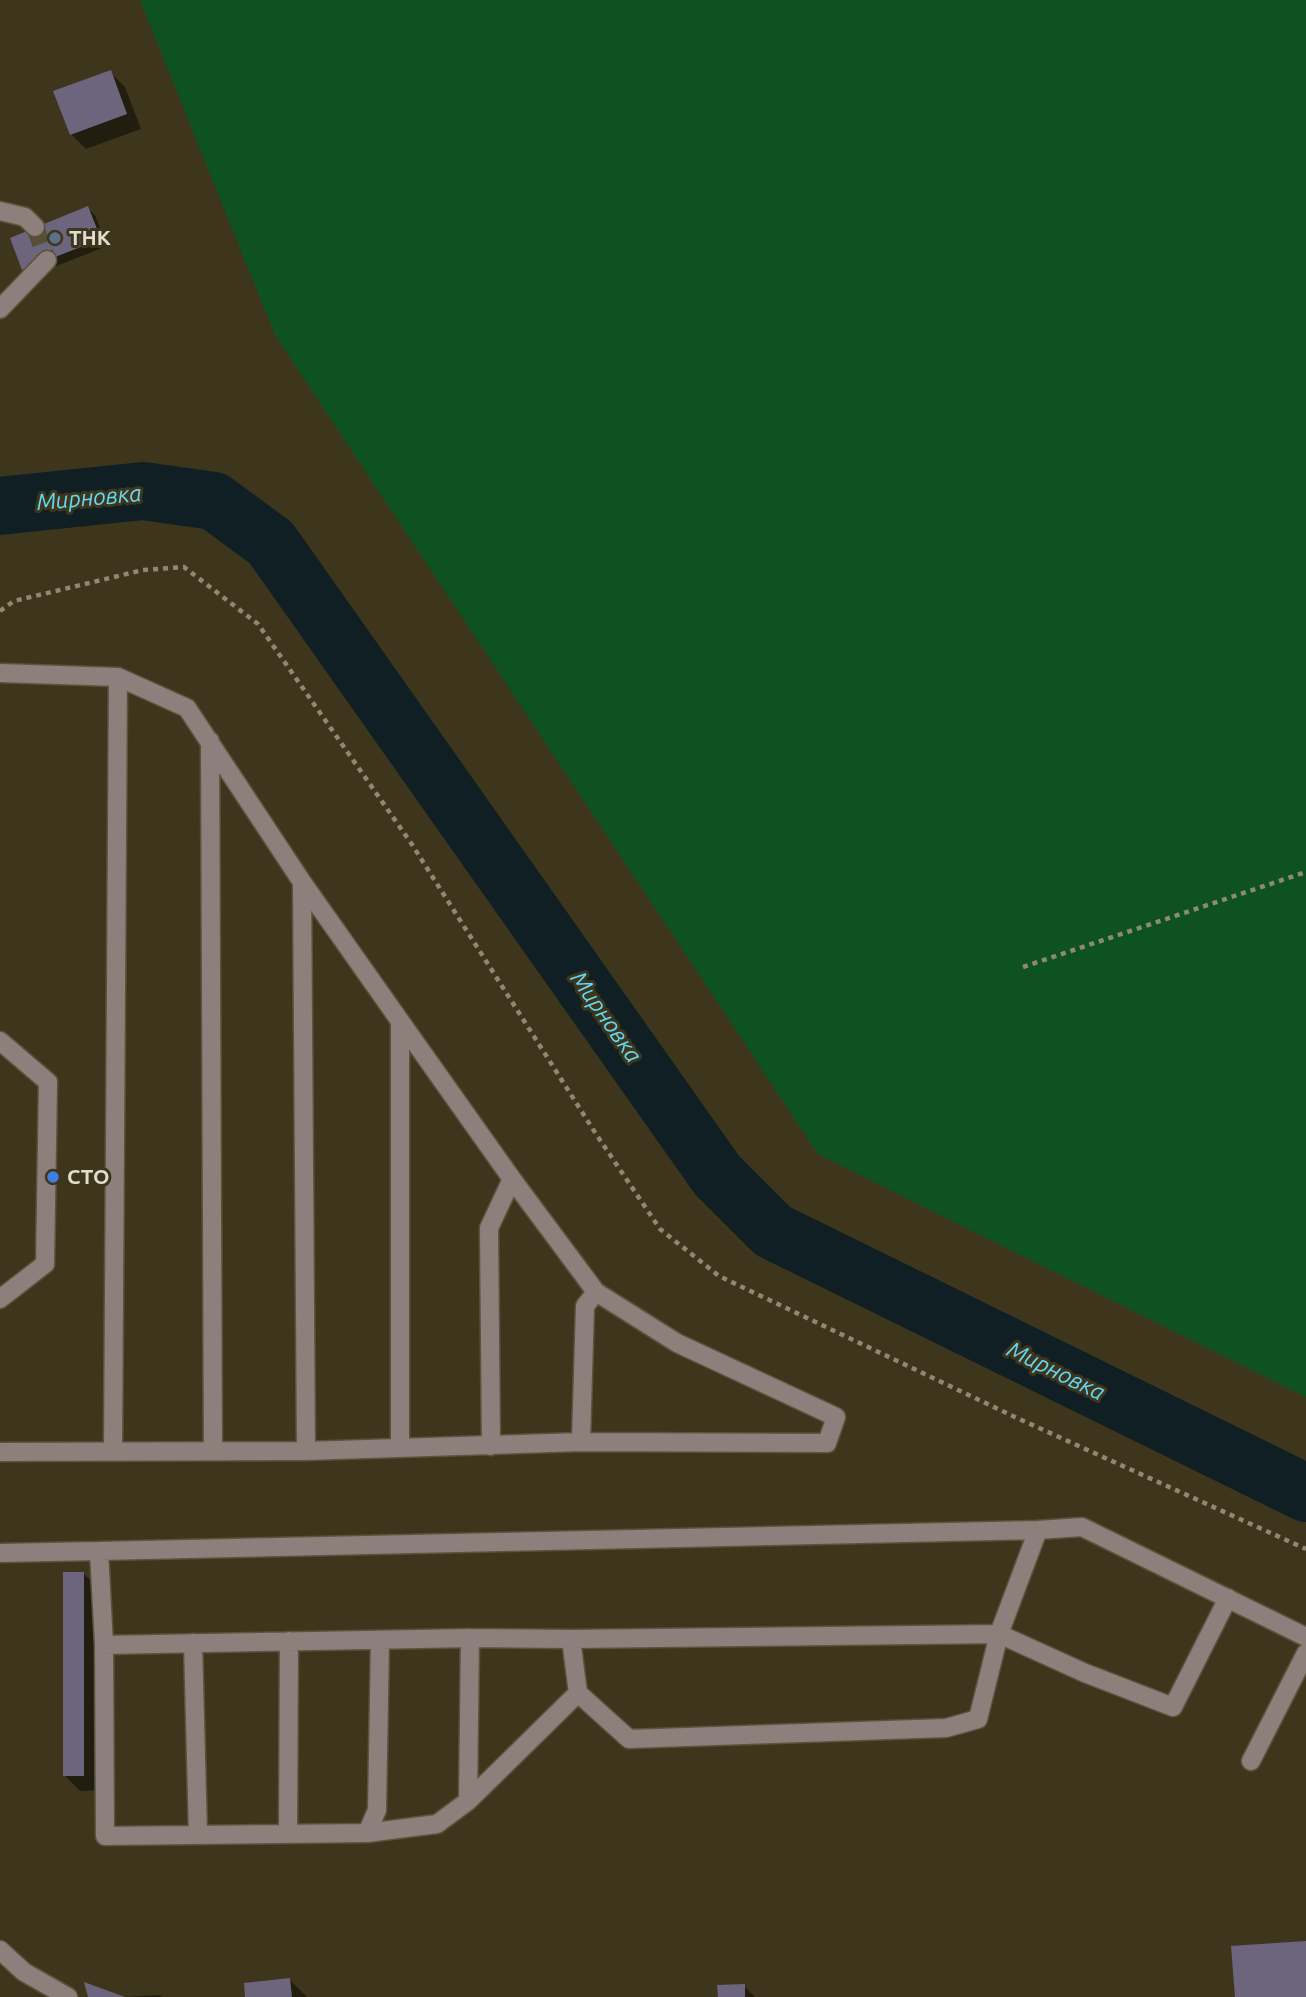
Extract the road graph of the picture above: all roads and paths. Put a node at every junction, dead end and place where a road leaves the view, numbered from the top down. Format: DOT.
graph roads {
  1 [pos="0,211"];
  2 [pos="35,228"];
  3 [pos="47,260"];
  4 [pos="0,309"];
  5 [pos="0,611"];
  6 [pos="0,673"];
  7 [pos="118,677"];
  8 [pos="210,740"];
  9 [pos="1306,872"];
  10 [pos="302,882"];
  11 [pos="1023,967"];
  12 [pos="400,1021"];
  13 [pos="0,1041"];
  14 [pos="512,1179"];
  15 [pos="596,1292"];
  16 [pos="0,1299"];
  17 [pos="581,1442"];
  18 [pos="491,1446"];
  19 [pos="400,1448"];
  20 [pos="113,1451"];
  21 [pos="213,1451"];
  22 [pos="306,1451"];
  23 [pos="0,1452"];
  24 [pos="1038,1530"];
  25 [pos="1306,1549"];
  26 [pos="99,1551"];
  27 [pos="0,1553"];
  28 [pos="1228,1598"];
  29 [pos="999,1634"];
  30 [pos="1306,1637"];
  31 [pos="470,1638"];
  32 [pos="571,1639"];
  33 [pos="380,1641"];
  34 [pos="289,1642"];
  35 [pos="193,1643"];
  36 [pos="104,1645"];
  37 [pos="1306,1653"];
  38 [pos="578,1693"];
  39 [pos="1251,1761"];
  40 [pos="468,1801"];
  41 [pos="288,1832"];
  42 [pos="367,1833"];
  43 [pos="198,1834"];
  44 [pos="0,1950"];
  45 [pos="68,1997"];
  1 -- 2 [label="lane"];
  3 -- 4 [label="lane"];
  5 -- 25 [label="path"];
  6 -- 7 [label="lane"];
  7 -- 8 [label="lane"];
  7 -- 20 [label="lane"];
  8 -- 10 [label="lane"];
  8 -- 21 [label="lane"];
  9 -- 11 [label="path"];
  10 -- 12 [label="lane"];
  10 -- 22 [label="lane"];
  12 -- 14 [label="lane"];
  12 -- 19 [label="lane"];
  13 -- 16 [label="lane"];
  14 -- 15 [label="lane"];
  14 -- 18 [label="lane"];
  15 -- 17 [label="lane"];
  15 -- 17 [label="lane"];
  17 -- 18 [label="lane"];
  18 -- 19 [label="lane"];
  19 -- 22 [label="lane"];
  20 -- 21 [label="lane"];
  20 -- 23 [label="lane"];
  21 -- 22 [label="lane"];
  24 -- 26 [label="lane"];
  24 -- 28 [label="lane"];
  24 -- 29 [label="lane"];
  26 -- 27 [label="lane"];
  26 -- 36 [label="lane"];
  28 -- 29 [label="lane"];
  28 -- 30 [label="lane"];
  29 -- 32 [label="lane"];
  29 -- 38 [label="lane"];
  31 -- 32 [label="lane"];
  31 -- 33 [label="lane"];
  31 -- 40 [label="lane"];
  32 -- 38 [label="lane"];
  33 -- 34 [label="lane"];
  33 -- 42 [label="lane"];
  34 -- 35 [label="lane"];
  34 -- 41 [label="lane"];
  35 -- 36 [label="lane"];
  35 -- 43 [label="lane"];
  36 -- 43 [label="lane"];
  37 -- 39 [label="lane"];
  38 -- 40 [label="lane"];
  40 -- 42 [label="lane"];
  41 -- 42 [label="lane"];
  41 -- 43 [label="lane"];
  44 -- 45 [label="lane"];
}
